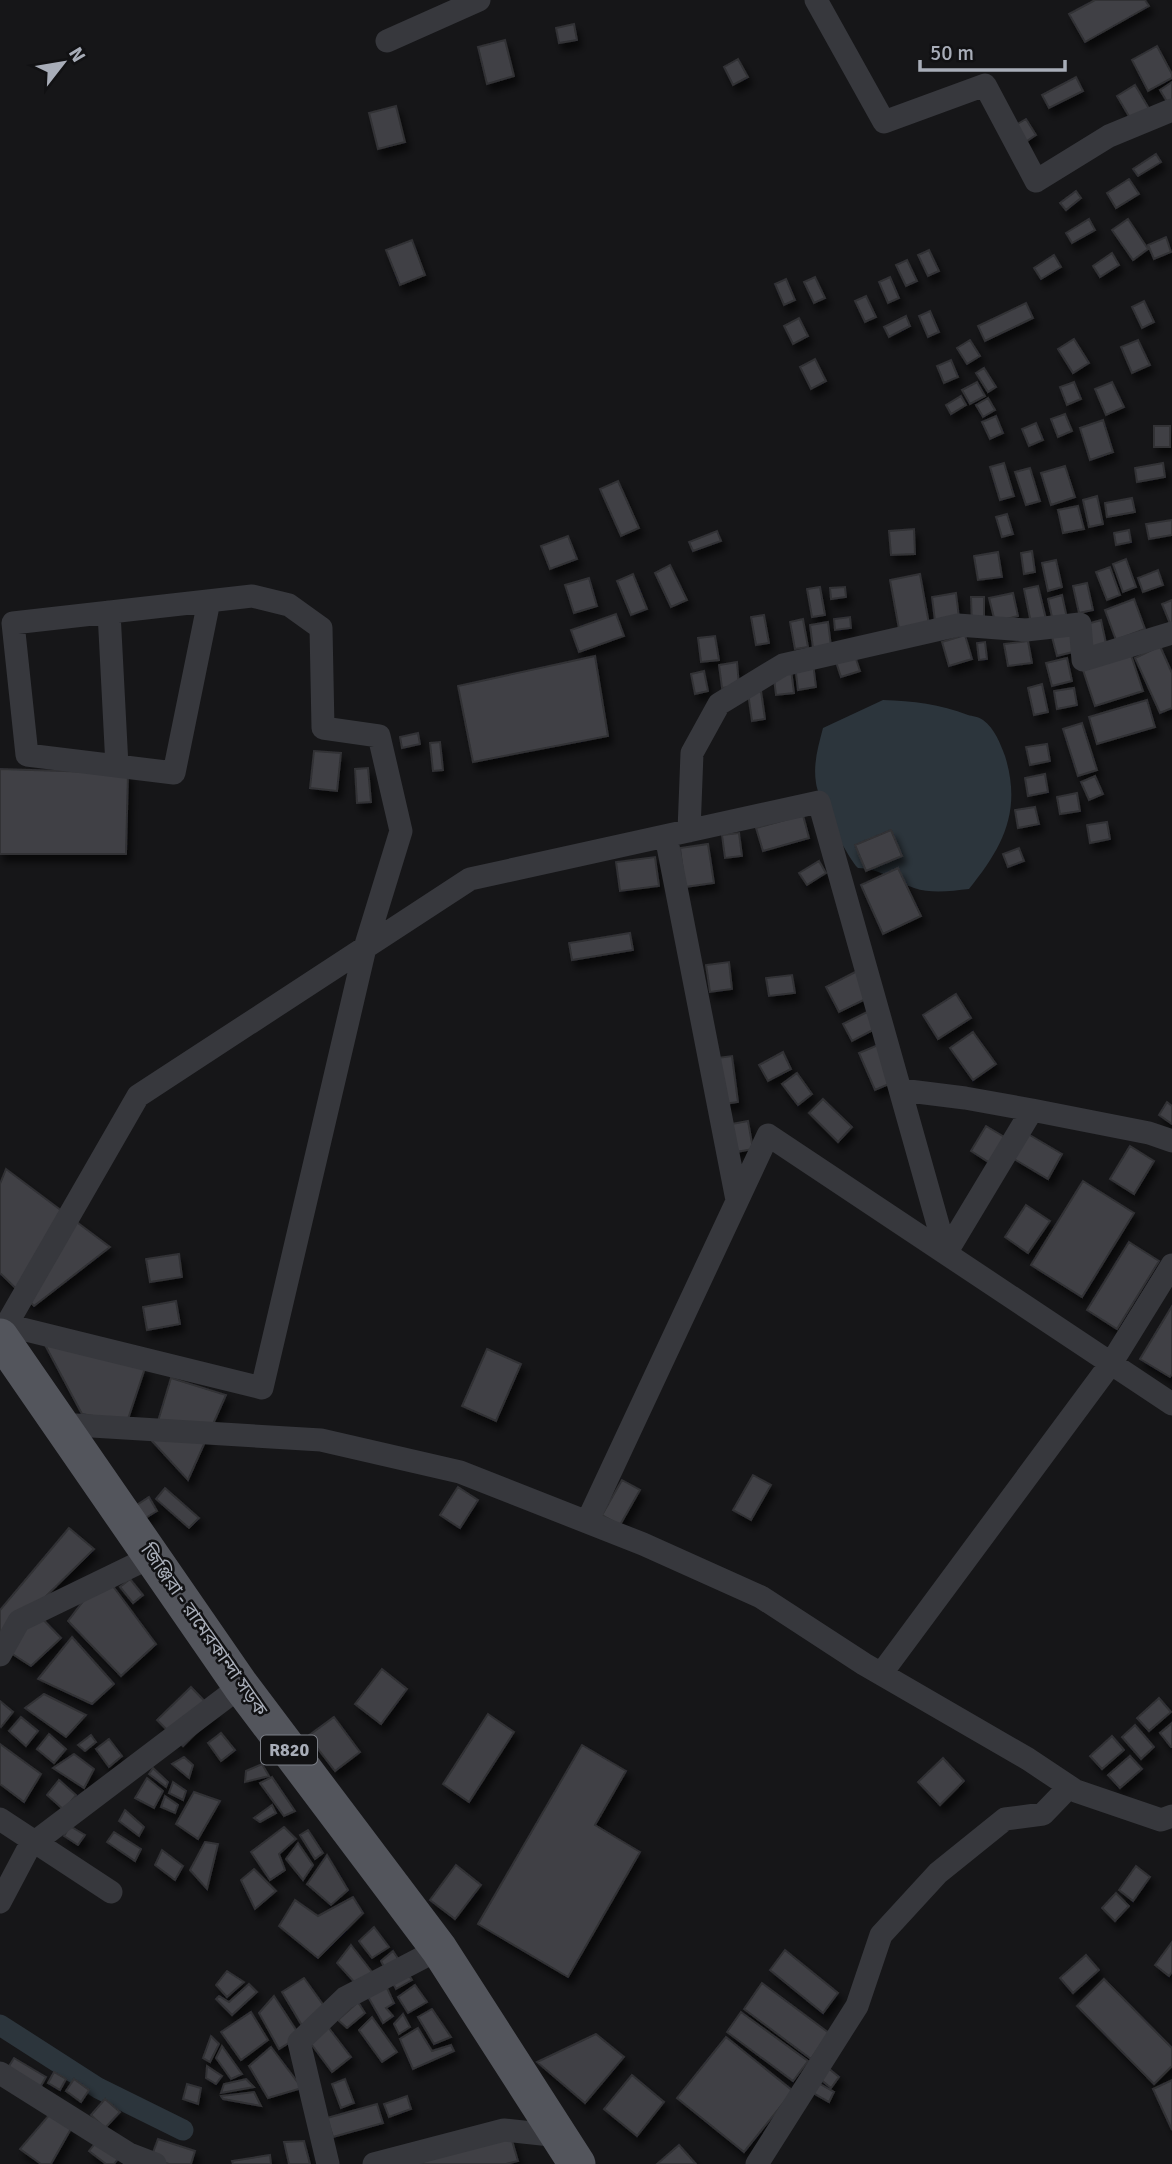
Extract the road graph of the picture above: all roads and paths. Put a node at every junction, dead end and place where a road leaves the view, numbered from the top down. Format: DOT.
graph roads {
  1 [pos="479,0"];
  2 [pos="816,0"];
  3 [pos="387,41"];
  4 [pos="1172,110"];
  5 [pos="209,601"];
  6 [pos="109,612"];
  7 [pos="1172,634"];
  8 [pos="117,766"];
  9 [pos="689,831"];
  10 [pos="666,836"];
  11 [pos="365,948"];
  12 [pos="901,1090"];
  13 [pos="1032,1110"];
  14 [pos="1172,1141"];
  15 [pos="737,1200"];
  16 [pos="946,1253"];
  17 [pos="1172,1265"];
  18 [pos="2,1333"];
  19 [pos="1112,1362"];
  20 [pos="1172,1404"];
  21 [pos="59,1424"];
  22 [pos="587,1522"];
  23 [pos="153,1556"];
  24 [pos="0,1655"];
  25 [pos="881,1674"];
  26 [pos="241,1686"];
  27 [pos="1069,1787"];
  28 [pos="1172,1816"];
  29 [pos="0,1819"];
  30 [pos="35,1842"];
  31 [pos="111,1892"];
  32 [pos="0,1902"];
  33 [pos="439,1949"];
  34 [pos="0,2073"];
  35 [pos="569,2150"];
  36 [pos="126,2159"];
  37 [pos="155,2164"];
  38 [pos="328,2164"];
  39 [pos="374,2164"];
  40 [pos="757,2164"];
  1 -- 3 [label="street"];
  2 -- 4 [label="street"];
  5 -- 6 [label="street"];
  5 -- 8 [label="street"];
  5 -- 11 [label="street"];
  6 -- 8 [label="street"];
  6 -- 8 [label="street"];
  7 -- 9 [label="street"];
  9 -- 10 [label="street"];
  9 -- 12 [label="street"];
  10 -- 11 [label="street"];
  10 -- 15 [label="street"];
  11 -- 18 [label="street"];
  11 -- 18 [label="street"];
  12 -- 13 [label="street"];
  12 -- 16 [label="street"];
  13 -- 14 [label="street"];
  13 -- 16 [label="street"];
  15 -- 16 [label="street"];
  15 -- 22 [label="street"];
  16 -- 19 [label="street"];
  17 -- 19 [label="street"];
  18 -- 21 [label="main road, জিঞ্জিরা - রামেরকান্দা সড়ক / R820"];
  19 -- 20 [label="street"];
  19 -- 25 [label="street"];
  21 -- 22 [label="street"];
  21 -- 23 [label="main road, জিঞ্জিরা - রামেরকান্দা সড়ক / R820"];
  22 -- 25 [label="street"];
  23 -- 24 [label="street"];
  23 -- 26 [label="main road, জিঞ্জিরা - রামেরকান্দা সড়ক / R820"];
  25 -- 27 [label="street"];
  26 -- 30 [label="street"];
  26 -- 33 [label="main road, জিঞ্জিরা - রামেরকান্দা সড়ক / R820"];
  27 -- 28 [label="street"];
  27 -- 40 [label="street"];
  29 -- 30 [label="street"];
  30 -- 31 [label="street"];
  30 -- 32 [label="street"];
  33 -- 35 [label="main road, জিঞ্জিরা - রামেরকান্দা সড়ক / R820"];
  33 -- 38 [label="street"];
  34 -- 36 [label="street"];
  35 -- 39 [label="street"];
  36 -- 37 [label="street"];
}
